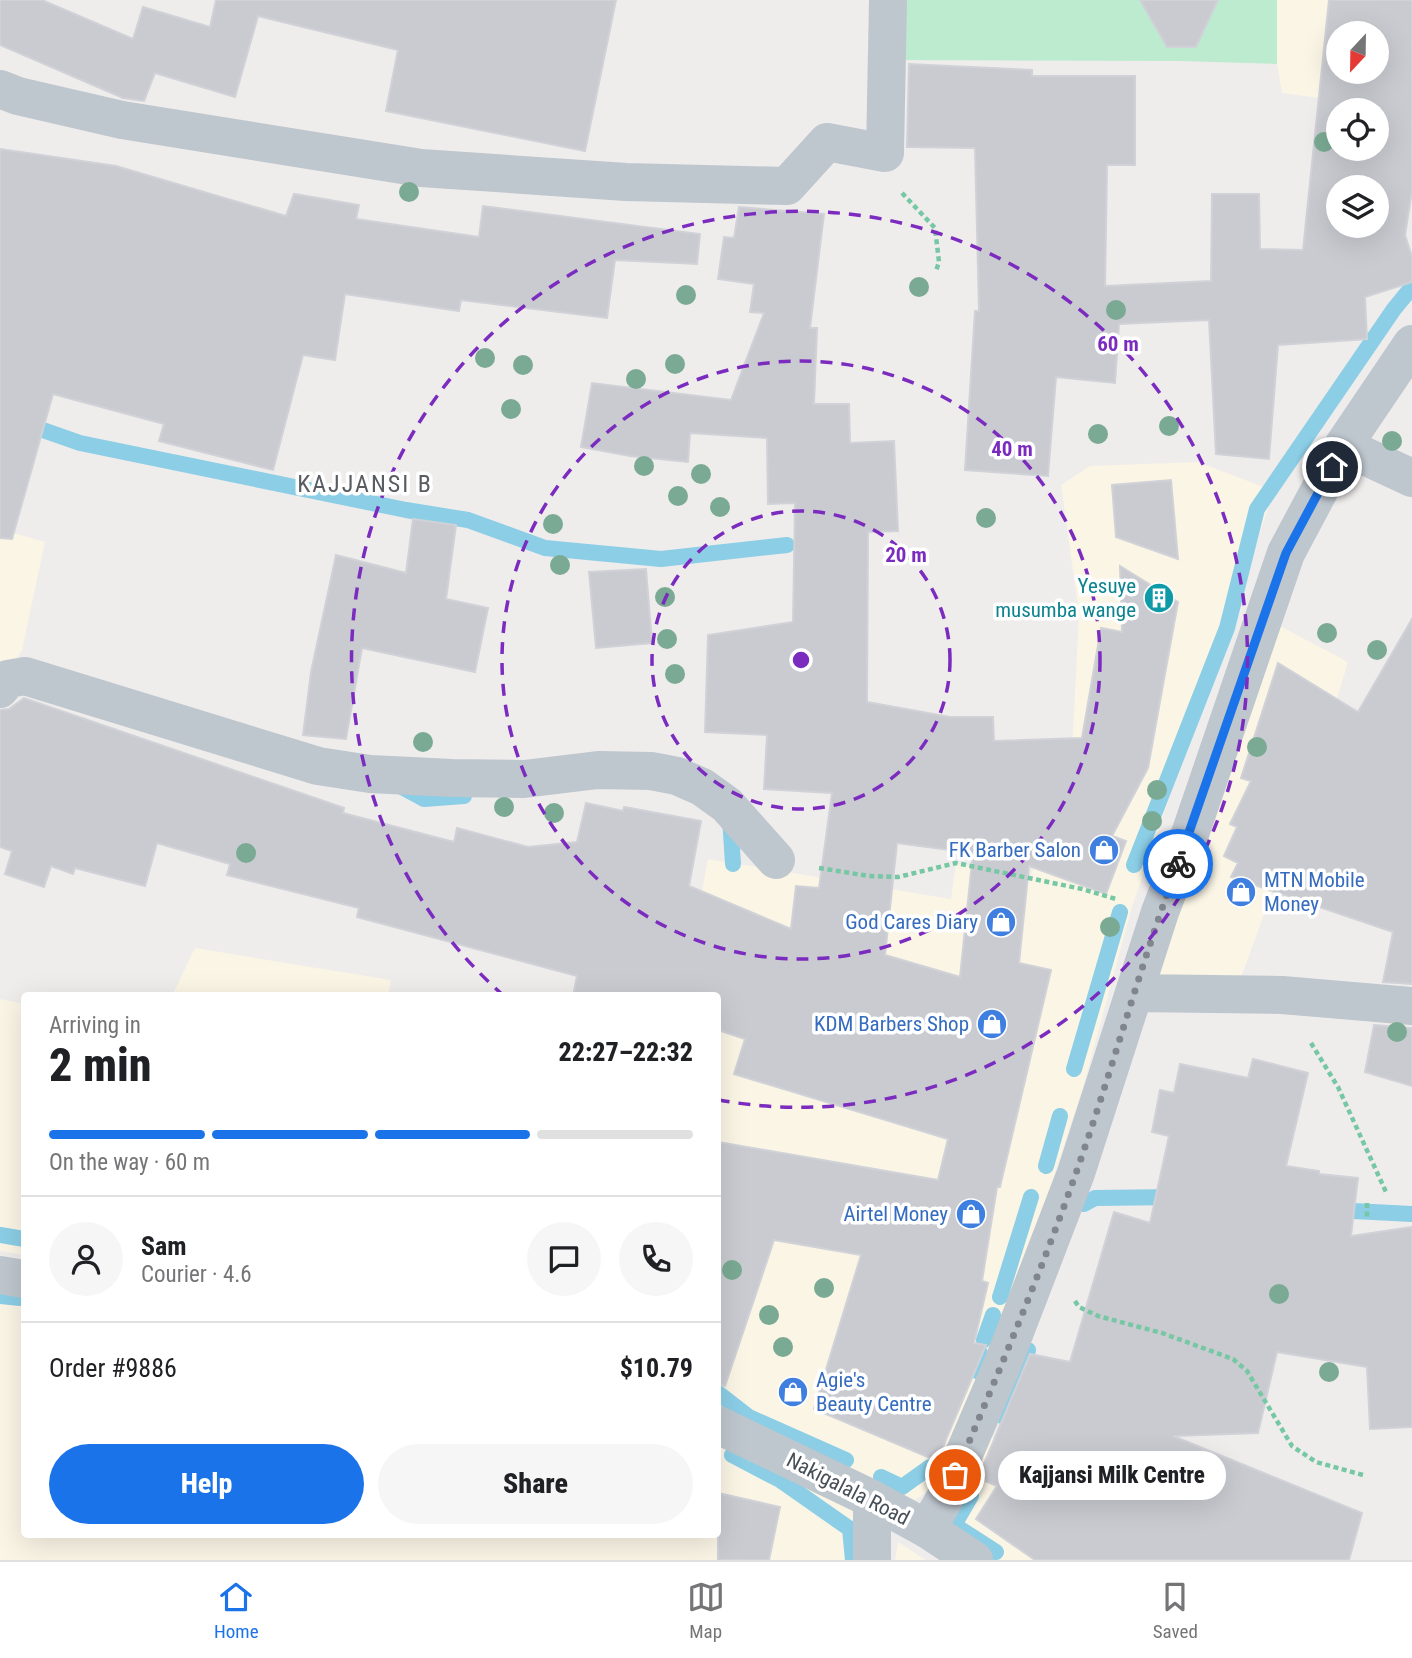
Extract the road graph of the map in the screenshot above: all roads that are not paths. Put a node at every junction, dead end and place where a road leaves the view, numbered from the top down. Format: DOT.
graph roads {
  1 [pos="888,0"];
  2 [pos="0,89"];
  3 [pos="1412,344"];
  4 [pos="1343,446"];
  5 [pos="1412,478"];
  6 [pos="0,689"];
  7 [pos="766,848"];
  8 [pos="1134,993"];
  9 [pos="1412,1006"];
  10 [pos="0,1275"];
  11 [pos="21,1278"];
  12 [pos="721,1427"];
  13 [pos="873,1500"];
  14 [pos="927,1530"];
  15 [pos="872,1560"];
  16 [pos="974,1560"];
  1 -- 2 [label="street"];
  3 -- 4 [label="street"];
  4 -- 5 [label="street"];
  4 -- 8 [label="street"];
  6 -- 7 [label="street"];
  8 -- 9 [label="street"];
  8 -- 14 [label="street"];
  10 -- 11 [label="street"];
  12 -- 13 [label="street, Nakigalala Road"];
  13 -- 14 [label="street, Nakigalala Road"];
  13 -- 15 [label="street"];
  14 -- 16 [label="street, Nakigalala Road"];
}
